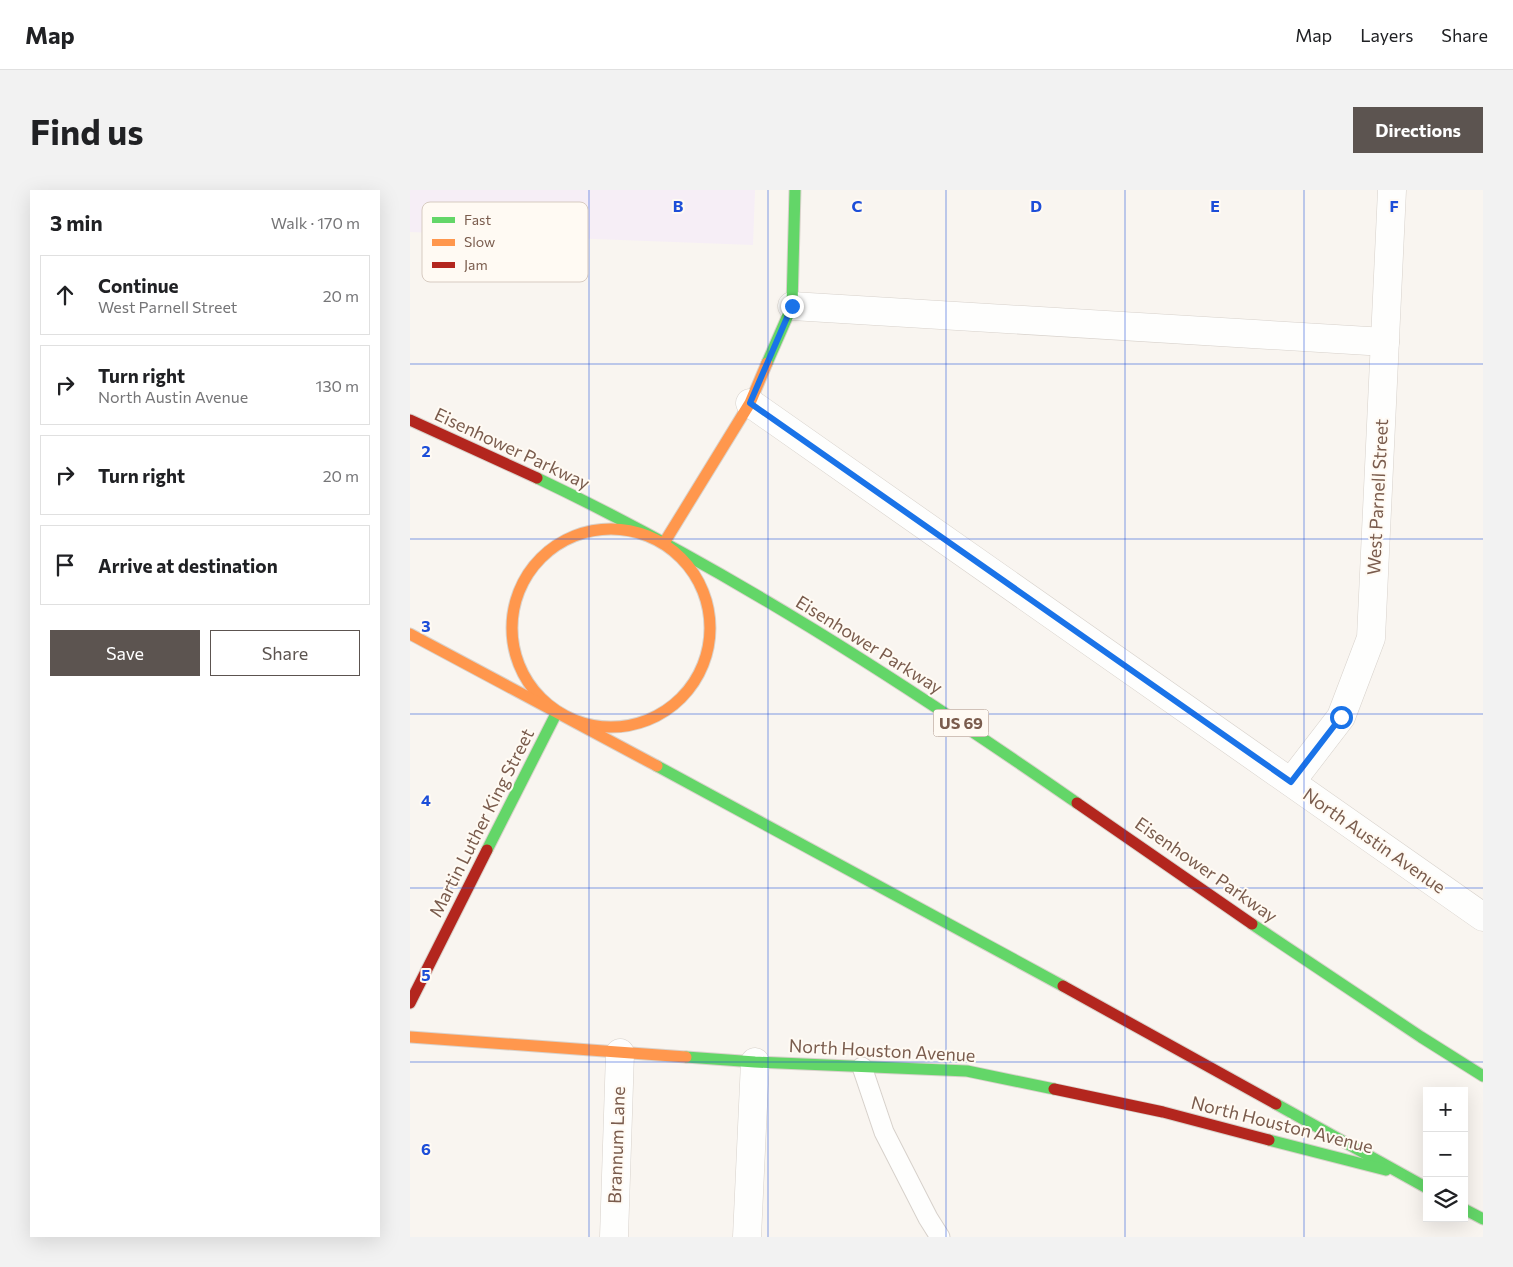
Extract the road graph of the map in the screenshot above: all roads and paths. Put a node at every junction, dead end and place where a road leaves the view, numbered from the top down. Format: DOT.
graph roads {
  1 [pos="796,190"];
  2 [pos="1392,190"];
  3 [pos="792,306"];
  4 [pos="1386,342"];
  5 [pos="750,403"];
  6 [pos="410,420"];
  7 [pos="664,543"];
  8 [pos="410,634"];
  9 [pos="557,712"];
  10 [pos="1291,782"];
  11 [pos="1483,917"];
  12 [pos="410,1003"];
  13 [pos="410,1037"];
  14 [pos="620,1053"];
  15 [pos="755,1062"];
  16 [pos="862,1067"];
  17 [pos="1483,1076"];
  18 [pos="1401,1174"];
  19 [pos="1423,1186"];
  20 [pos="1468,1211"];
  21 [pos="1483,1219"];
  22 [pos="614,1237"];
  23 [pos="747,1237"];
  24 [pos="940,1237"];
  1 -- 3 [label="main road"];
  2 -- 4 [label="street, West Parnell Street"];
  3 -- 4 [label="street"];
  3 -- 5 [label="main road"];
  4 -- 10 [label="street, West Parnell Street"];
  5 -- 7 [label="main road"];
  5 -- 10 [label="street, North Austin Avenue"];
  6 -- 7 [label="main road, Eisenhower Parkway / US 69"];
  7 -- 9 [label="main road"];
  7 -- 9 [label="main road"];
  7 -- 17 [label="main road, Eisenhower Parkway / US 69"];
  8 -- 9 [label="main road"];
  9 -- 12 [label="main road, Martin Luther King Street"];
  9 -- 18 [label="main road"];
  10 -- 11 [label="street, North Austin Avenue"];
  13 -- 14 [label="main road, North Houston Avenue"];
  14 -- 15 [label="main road, North Houston Avenue"];
  14 -- 22 [label="street, Brannum Lane"];
  15 -- 16 [label="main road, North Houston Avenue"];
  15 -- 23 [label="street"];
  16 -- 18 [label="main road, North Houston Avenue"];
  16 -- 24 [label="lane"];
  18 -- 19 [label="main road"];
  20 -- 21 [label="main road"];
}
